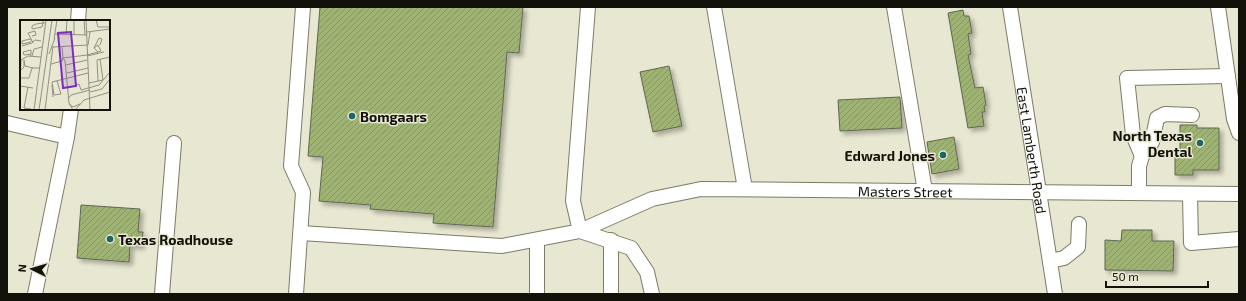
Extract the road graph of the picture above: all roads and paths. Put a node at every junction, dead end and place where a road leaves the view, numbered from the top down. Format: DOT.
graph roads {
  1 [pos="80,7"];
  2 [pos="303,7"];
  3 [pos="588,7"];
  4 [pos="714,7"];
  5 [pos="894,7"];
  6 [pos="1010,7"];
  7 [pos="1218,7"];
  8 [pos="78,20"];
  9 [pos="1228,76"];
  10 [pos="71,110"];
  11 [pos="1192,115"];
  12 [pos="7,123"];
  13 [pos="1239,133"];
  14 [pos="68,137"];
  15 [pos="174,143"];
  16 [pos="1142,156"];
  17 [pos="745,189"];
  18 [pos="925,191"];
  19 [pos="1039,192"];
  20 [pos="1139,193"];
  21 [pos="1190,194"];
  22 [pos="1239,194"];
  23 [pos="1079,224"];
  24 [pos="580,231"];
  25 [pos="301,234"];
  26 [pos="1239,239"];
  27 [pos="611,240"];
  28 [pos="537,241"];
  29 [pos="1050,261"];
  30 [pos="35,294"];
  31 [pos="162,294"];
  32 [pos="296,294"];
  33 [pos="537,294"];
  34 [pos="611,294"];
  35 [pos="652,294"];
  36 [pos="1055,294"];
  1 -- 8 [label="street"];
  2 -- 25 [label="street"];
  3 -- 24 [label="street"];
  4 -- 17 [label="street"];
  5 -- 18 [label="street"];
  6 -- 19 [label="street, East Lamberth Road"];
  7 -- 9 [label="street"];
  9 -- 13 [label="street"];
  9 -- 16 [label="street"];
  10 -- 14 [label="street"];
  11 -- 16 [label="street"];
  12 -- 14 [label="street"];
  14 -- 30 [label="street"];
  15 -- 31 [label="street"];
  16 -- 20 [label="street"];
  17 -- 18 [label="street, Masters Street"];
  17 -- 24 [label="street, Masters Street"];
  18 -- 19 [label="street, Masters Street"];
  19 -- 20 [label="street, Masters Street"];
  19 -- 29 [label="street, East Lamberth Road"];
  20 -- 21 [label="street, Masters Street"];
  21 -- 22 [label="street, Masters Street"];
  21 -- 26 [label="street"];
  23 -- 29 [label="street"];
  24 -- 27 [label="street"];
  24 -- 28 [label="street, Masters Street"];
  25 -- 28 [label="street, Masters Street"];
  25 -- 32 [label="street"];
  27 -- 34 [label="street"];
  27 -- 35 [label="street"];
  28 -- 33 [label="street"];
  29 -- 36 [label="street, East Lamberth Road"];
}
